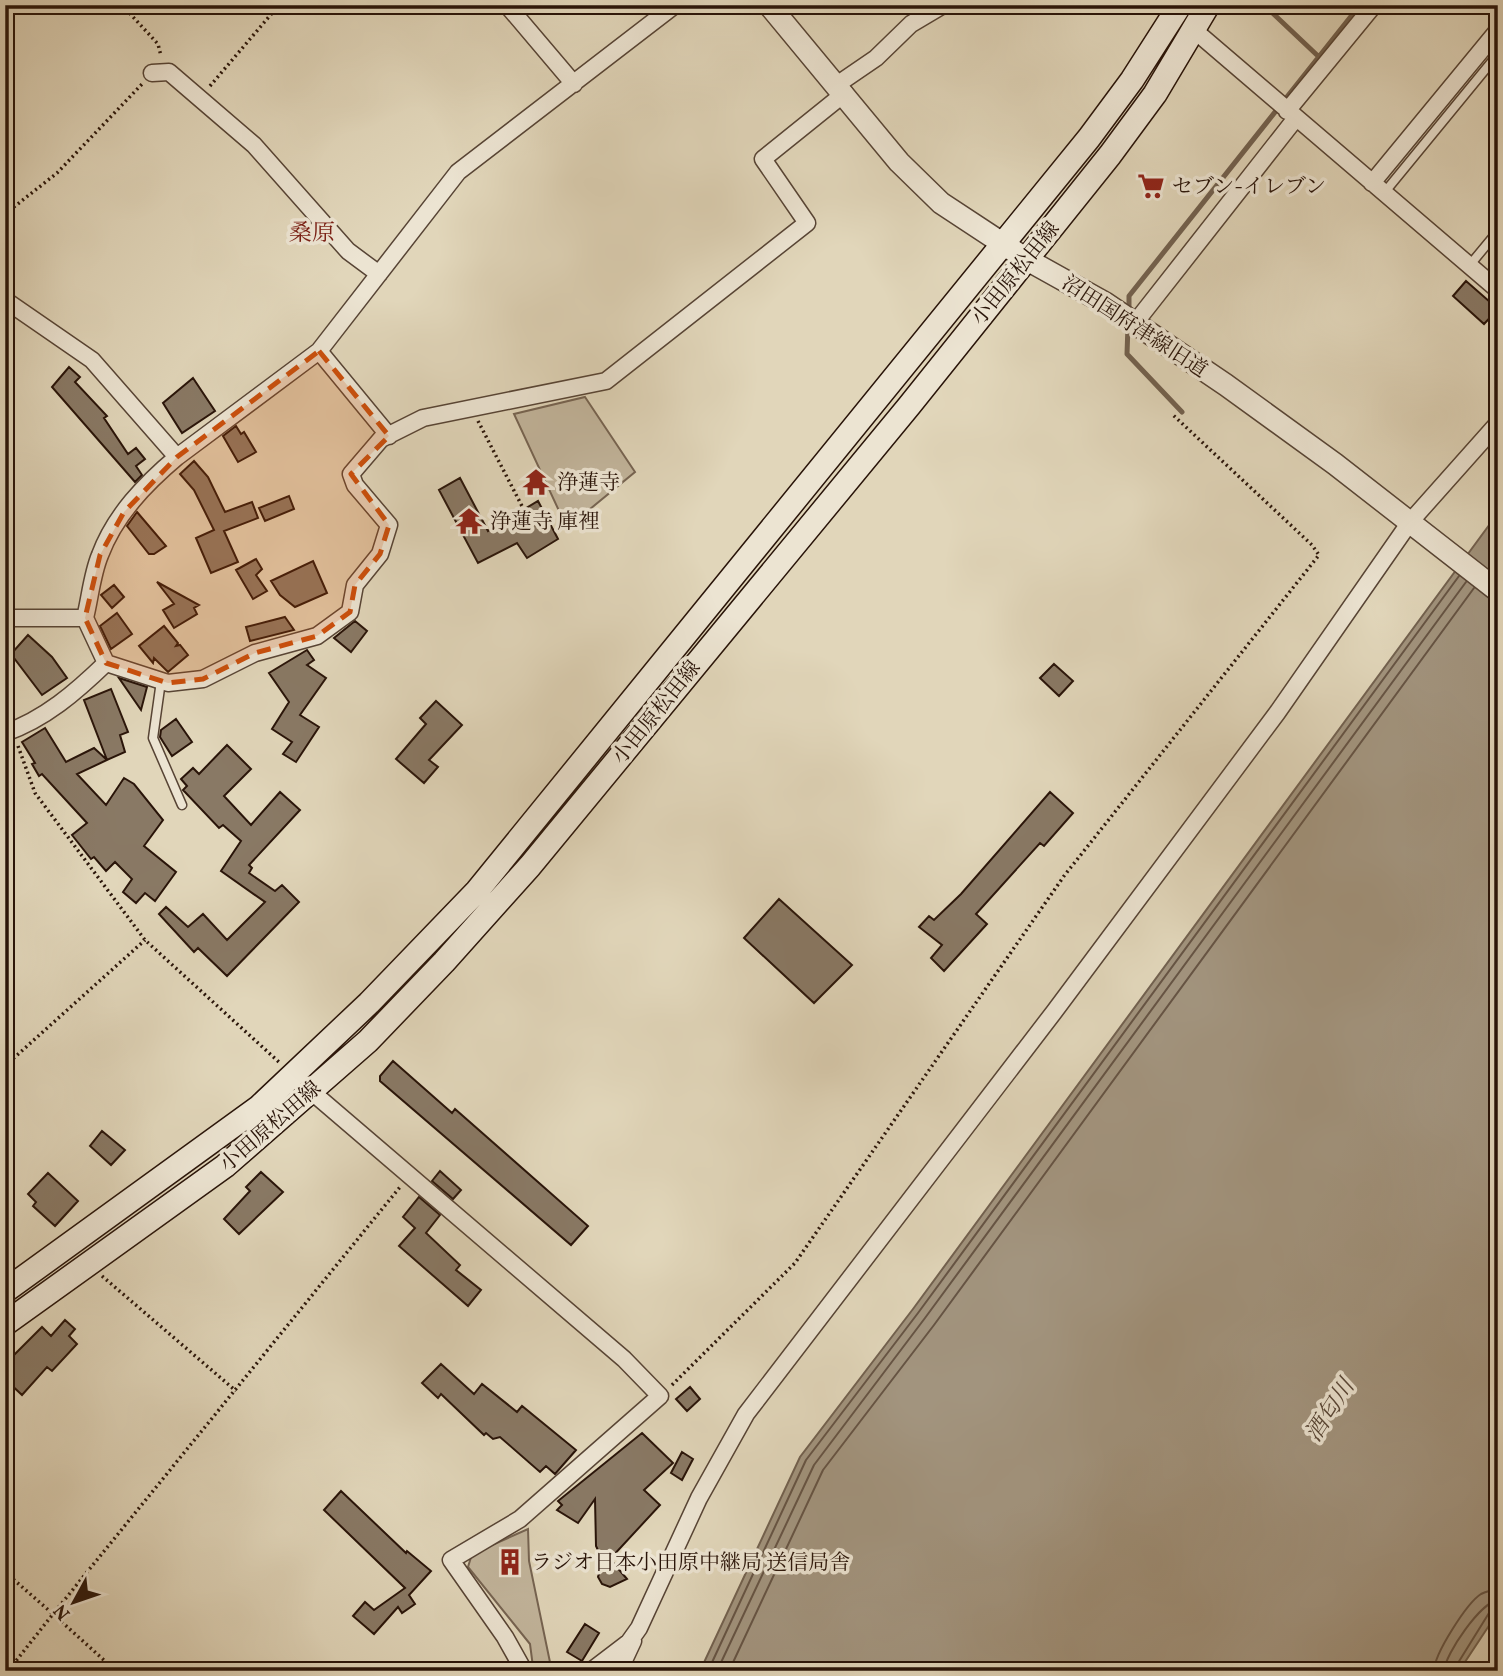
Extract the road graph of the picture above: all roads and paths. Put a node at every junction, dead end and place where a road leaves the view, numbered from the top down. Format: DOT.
graph roads {
  1 [pos="122,5"];
  2 [pos="279,5"];
  3 [pos="507,5"];
  4 [pos="675,5"];
  5 [pos="769,5"];
  6 [pos="943,5"];
  7 [pos="1208,5"];
  8 [pos="1374,5"];
  9 [pos="1178,6"];
  10 [pos="1195,30"];
  11 [pos="1498,30"];
  12 [pos="1498,54"];
  13 [pos="152,74"];
  14 [pos="574,84"];
  15 [pos="842,89"];
  16 [pos="200,98"];
  17 [pos="1292,115"];
  18 [pos="1378,188"];
  19 [pos="5,214"];
  20 [pos="1498,231"];
  21 [pos="1004,244"];
  22 [pos="1026,259"];
  23 [pos="1469,266"];
  24 [pos="379,274"];
  25 [pos="1498,290"];
  26 [pos="5,300"];
  27 [pos="1135,323"];
  28 [pos="319,351"];
  29 [pos="471,408"];
  30 [pos="1172,414"];
  31 [pos="1498,423"];
  32 [pos="389,436"];
  33 [pos="177,457"];
  34 [pos="524,510"];
  35 [pos="1410,522"];
  36 [pos="1498,591"];
  37 [pos="5,618"];
  38 [pos="85,618"];
  39 [pos="106,663"];
  40 [pos="161,681"];
  41 [pos="9,732"];
  42 [pos="183,805"];
  43 [pos="145,940"];
  44 [pos="5,1066"];
  45 [pos="294,1075"];
  46 [pos="312,1092"];
  47 [pos="408,1174"];
  48 [pos="89,1265"];
  49 [pos="5,1291"];
  50 [pos="5,1324"];
  51 [pos="236,1391"];
  52 [pos="660,1396"];
  53 [pos="5,1572"];
  54 [pos="53,1614"];
  55 [pos="639,1628"];
  56 [pos="8,1671"];
  57 [pos="116,1671"];
  58 [pos="524,1671"];
  59 [pos="591,1671"];
  60 [pos="619,1671"];
  1 -- 13 [label="path"];
  2 -- 16 [label="path"];
  3 -- 14 [label="street"];
  4 -- 14 [label="street"];
  5 -- 15 [label="street, 沼田国府津線旧道"];
  6 -- 15 [label="street"];
  7 -- 10 [label="main road, 小田原松田線"];
  8 -- 17 [label="street"];
  9 -- 21 [label="main road, 小田原松田線"];
  10 -- 17 [label="street"];
  10 -- 22 [label="main road, 小田原松田線"];
  11 -- 18 [label="street"];
  12 -- 18 [label="lane"];
  13 -- 16 [label="street"];
  13 -- 19 [label="path"];
  14 -- 24 [label="street"];
  15 -- 21 [label="street, 沼田国府津線旧道"];
  15 -- 29 [label="street"];
  16 -- 24 [label="street"];
  17 -- 18 [label="street"];
  17 -- 27 [label="street"];
  18 -- 23 [label="street"];
  20 -- 23 [label="lane"];
  21 -- 22 [label="street, 沼田国府津線旧道"];
  21 -- 45 [label="main road, 小田原松田線"];
  22 -- 27 [label="street, 沼田国府津線旧道"];
  22 -- 46 [label="main road, 小田原松田線"];
  23 -- 25 [label="street"];
  24 -- 28 [label="street"];
  26 -- 33 [label="street"];
  27 -- 35 [label="street, 沼田国府津線旧道"];
  28 -- 32 [label="street"];
  28 -- 33 [label="street"];
  29 -- 32 [label="street"];
  29 -- 34 [label="path"];
  30 -- 52 [label="path"];
  31 -- 35 [label="street"];
  32 -- 40 [label="street"];
  33 -- 38 [label="street"];
  35 -- 36 [label="street, 沼田国府津線旧道"];
  35 -- 55 [label="street"];
  37 -- 38 [label="street"];
  38 -- 39 [label="street"];
  39 -- 40 [label="street"];
  39 -- 41 [label="street"];
  40 -- 42 [label="lane"];
  41 -- 43 [label="path"];
  43 -- 44 [label="path"];
  43 -- 45 [label="path"];
  45 -- 49 [label="main road, 小田原松田線"];
  46 -- 47 [label="street"];
  46 -- 48 [label="main road, 小田原松田線"];
  47 -- 51 [label="path"];
  47 -- 52 [label="street"];
  48 -- 50 [label="main road, 小田原松田線"];
  48 -- 51 [label="path"];
  51 -- 54 [label="path"];
  52 -- 58 [label="street"];
  53 -- 54 [label="path"];
  54 -- 56 [label="path"];
  54 -- 57 [label="path"];
  55 -- 59 [label="street"];
  55 -- 60 [label="street"];
}
